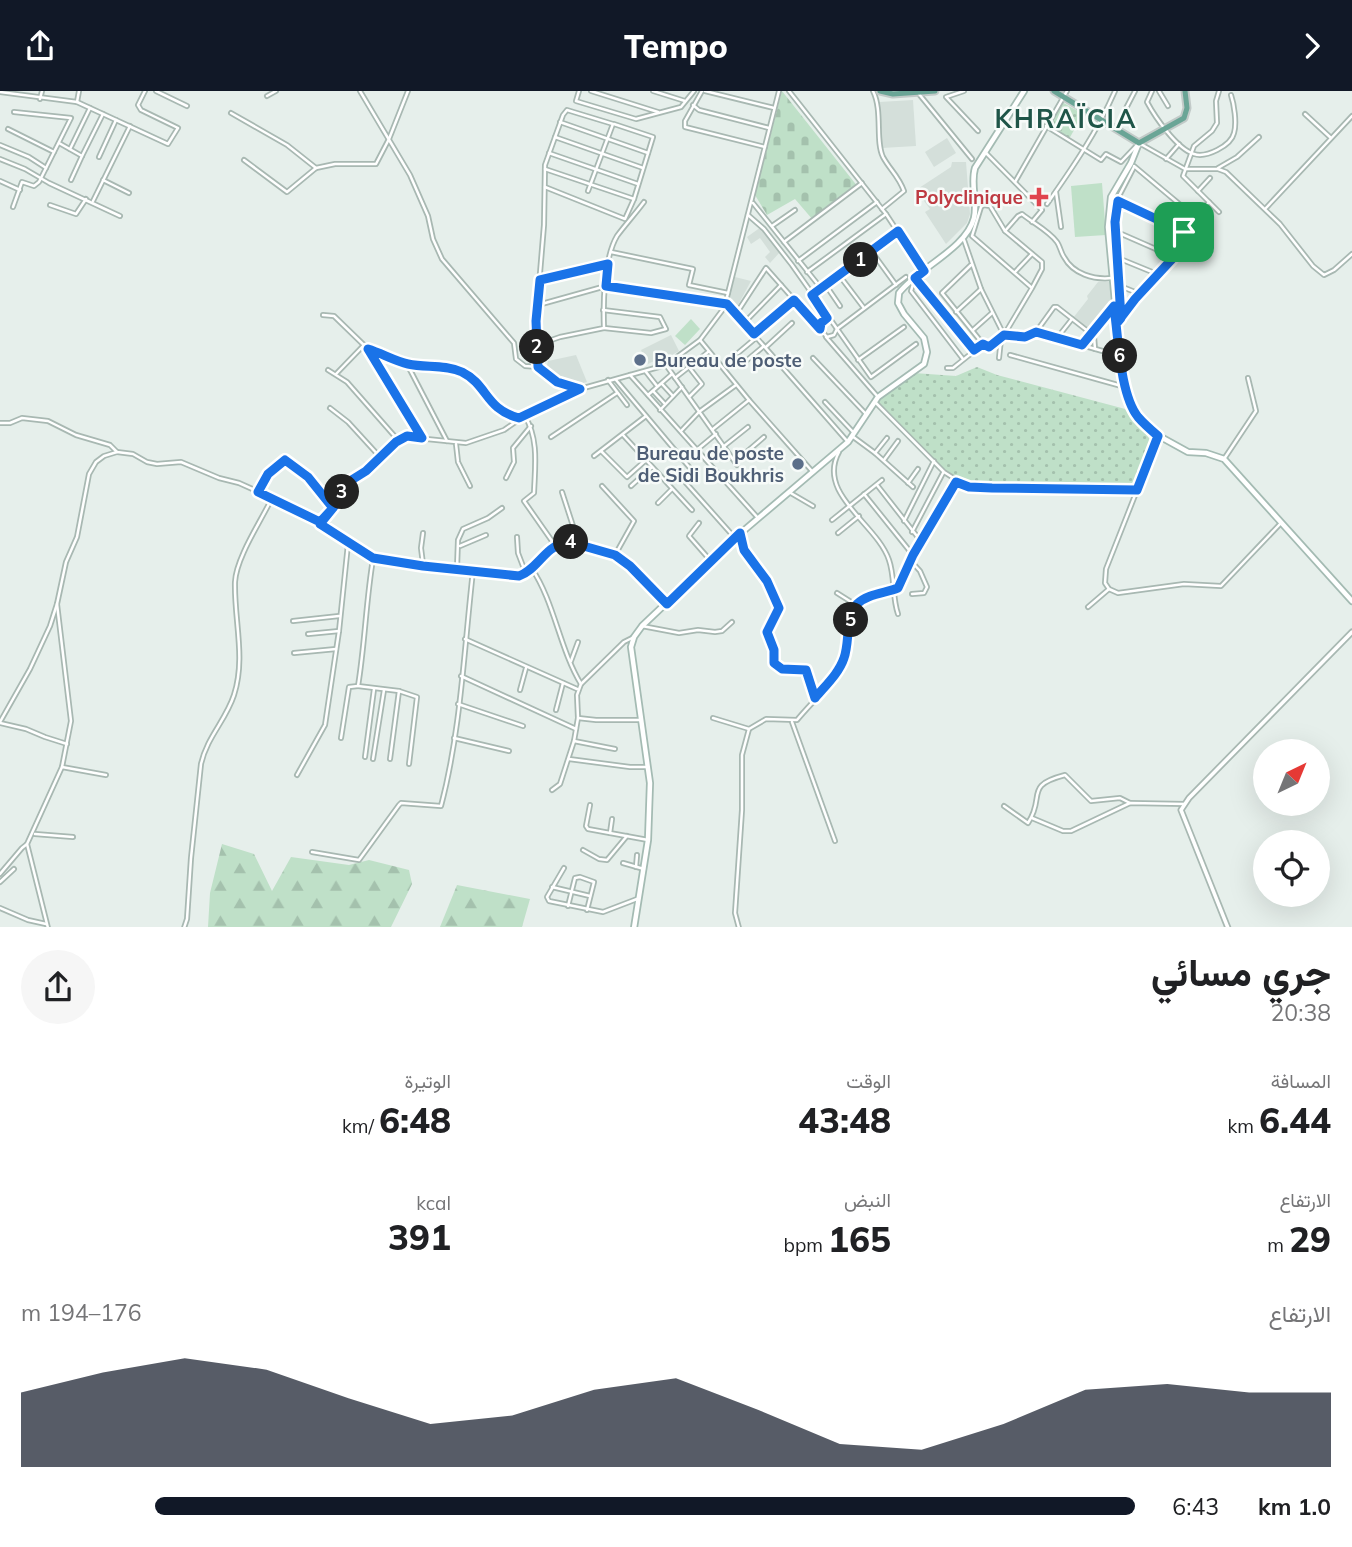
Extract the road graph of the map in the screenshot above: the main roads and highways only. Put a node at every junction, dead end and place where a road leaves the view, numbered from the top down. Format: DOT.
graph roads {
  1 [pos="880,91"];
  2 [pos="935,91"];
  3 [pos="1024,91"];
  4 [pos="1054,91"];
  5 [pos="1185,91"];
  6 [pos="918,92"];
  7 [pos="1065,94"];
  8 [pos="1139,143"];
  9 [pos="1352,601"];
  10 [pos="634,927"];
  1 -- 6 [label="main road"];
  2 -- 6 [label="main road"];
  3 -- 10 [label="main road"];
  4 -- 7 [label="main road"];
  5 -- 8 [label="main road"];
  7 -- 8 [label="main road"];
  8 -- 9 [label="main road"];
}
